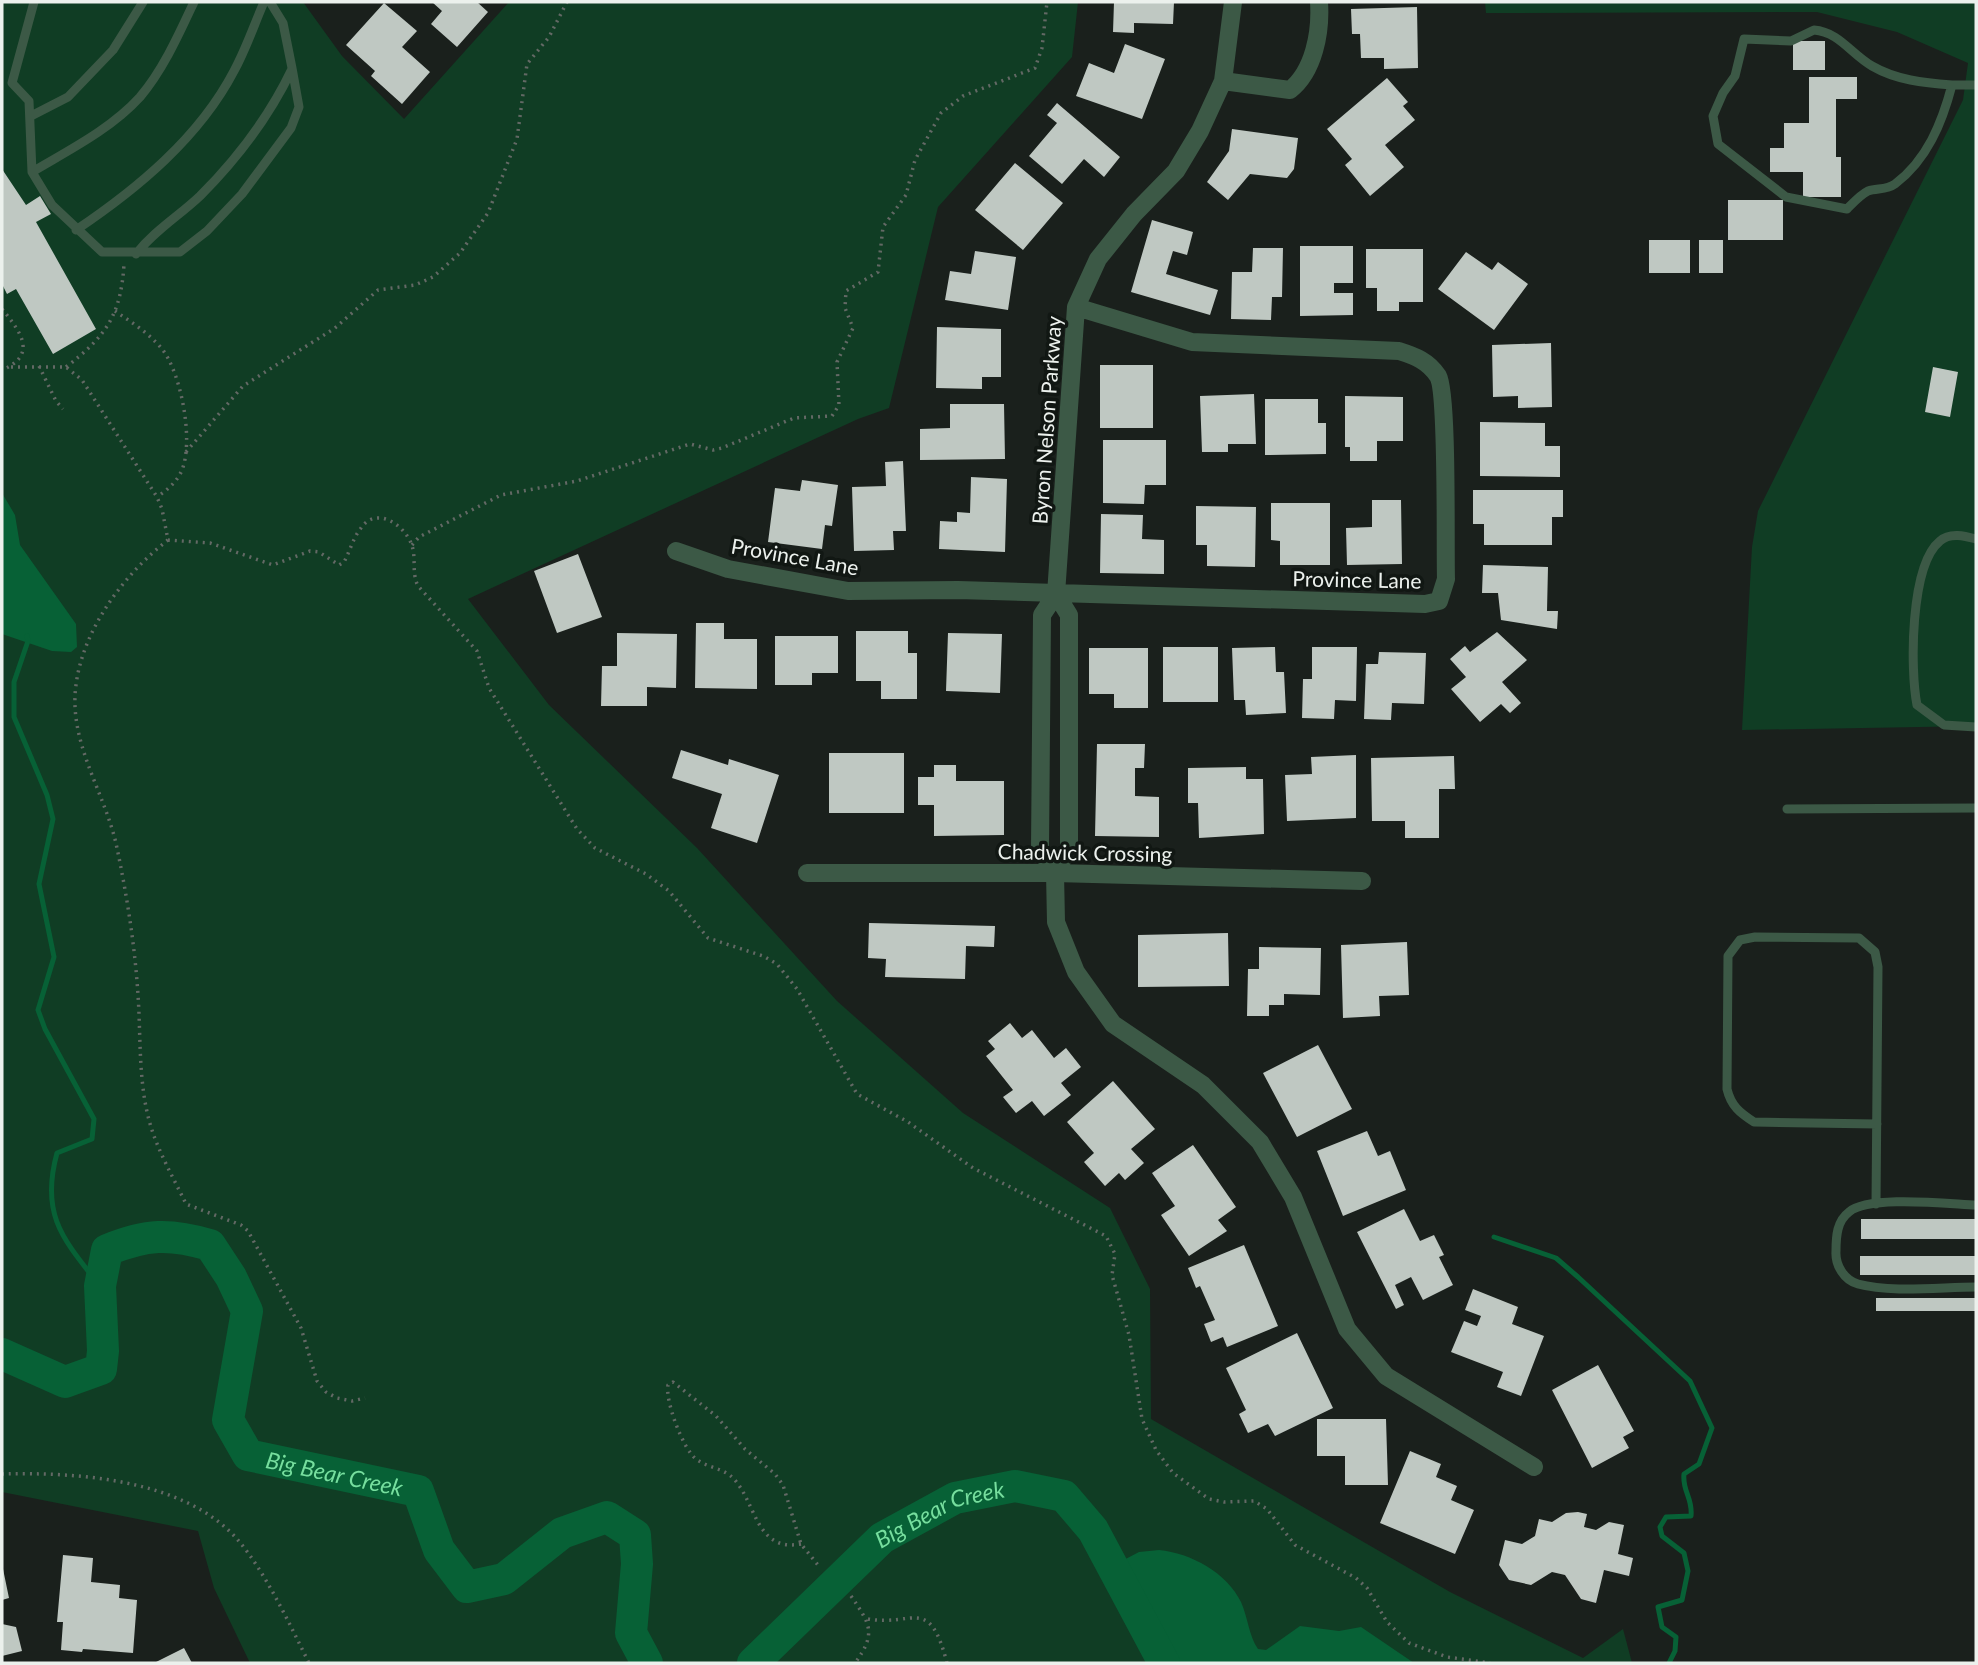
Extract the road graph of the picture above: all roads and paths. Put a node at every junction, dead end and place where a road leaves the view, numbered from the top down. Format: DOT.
graph roads {
  1 [pos="34,2"];
  2 [pos="143,2"];
  3 [pos="194,2"];
  4 [pos="264,2"];
  5 [pos="270,2"];
  6 [pos="568,2"];
  7 [pos="1047,2"];
  8 [pos="1233,2"];
  9 [pos="1319,2"];
  10 [pos="292,68"];
  11 [pos="1223,81"];
  12 [pos="1952,85"];
  13 [pos="1976,85"];
  14 [pos="31,116"];
  15 [pos="32,172"];
  16 [pos="76,230"];
  17 [pos="125,253"];
  18 [pos="136,254"];
  19 [pos="1076,307"];
  20 [pos="2,309"];
  21 [pos="114,311"];
  22 [pos="38,366"];
  23 [pos="11,367"];
  24 [pos="66,367"];
  25 [pos="2,370"];
  26 [pos="63,409"];
  27 [pos="186,452"];
  28 [pos="157,498"];
  29 [pos="1976,539"];
  30 [pos="168,541"];
  31 [pos="412,545"];
  32 [pos="676,551"];
  33 [pos="1056,594"];
  34 [pos="1976,727"];
  35 [pos="1069,731"];
  36 [pos="1041,732"];
  37 [pos="1787,808"];
  38 [pos="1976,808"];
  39 [pos="807,873"];
  40 [pos="1055,873"];
  41 [pos="1362,881"];
  42 [pos="1877,1124"];
  43 [pos="1876,1204"];
  44 [pos="1976,1205"];
  45 [pos="1976,1287"];
  46 [pos="365,1398"];
  47 [pos="1534,1467"];
  48 [pos="2,1473"];
  49 [pos="801,1544"];
  50 [pos="818,1565"];
  51 [pos="851,1597"];
  52 [pos="868,1619"];
  53 [pos="309,1663"];
  54 [pos="855,1663"];
  55 [pos="947,1663"];
  56 [pos="1490,1663"];
  1 -- 14 [label="lane"];
  2 -- 14 [label="lane"];
  3 -- 15 [label="lane"];
  4 -- 16 [label="lane"];
  5 -- 10 [label="lane"];
  6 -- 27 [label="path"];
  7 -- 31 [label="path"];
  8 -- 11 [label="street, Byron Nelson Parkway"];
  9 -- 11 [label="street"];
  10 -- 18 [label="lane"];
  10 -- 18 [label="lane"];
  11 -- 19 [label="street, Byron Nelson Parkway"];
  12 -- 12 [label="lane"];
  12 -- 13 [label="lane"];
  14 -- 15 [label="lane"];
  15 -- 16 [label="lane"];
  16 -- 17 [label="lane"];
  17 -- 18 [label="lane"];
  17 -- 21 [label="path"];
  19 -- 33 [label="street, Byron Nelson Parkway"];
  19 -- 33 [label="street, Province Lane"];
  20 -- 23 [label="path"];
  21 -- 24 [label="path"];
  21 -- 27 [label="path"];
  22 -- 23 [label="path"];
  22 -- 24 [label="path"];
  22 -- 26 [label="path"];
  23 -- 25 [label="path"];
  24 -- 28 [label="path"];
  27 -- 28 [label="path"];
  28 -- 30 [label="path"];
  29 -- 34 [label="lane"];
  30 -- 31 [label="path"];
  30 -- 46 [label="path"];
  31 -- 56 [label="path"];
  32 -- 33 [label="street, Province Lane"];
  33 -- 35 [label="street, Byron Nelson Parkway"];
  33 -- 36 [label="street, Byron Nelson Parkway"];
  35 -- 36 [label="street"];
  35 -- 40 [label="street, Byron Nelson Parkway"];
  36 -- 40 [label="street, Byron Nelson Parkway"];
  37 -- 38 [label="lane"];
  39 -- 40 [label="street, Chadwick Crossing"];
  40 -- 41 [label="street, Chadwick Crossing"];
  40 -- 47 [label="street, Byron Nelson Parkway"];
  42 -- 42 [label="lane"];
  42 -- 43 [label="lane"];
  43 -- 44 [label="lane"];
  43 -- 45 [label="lane"];
  48 -- 53 [label="path"];
  49 -- 49 [label="path"];
  49 -- 50 [label="path"];
  51 -- 52 [label="path"];
  52 -- 54 [label="path"];
  52 -- 55 [label="path"];
}
